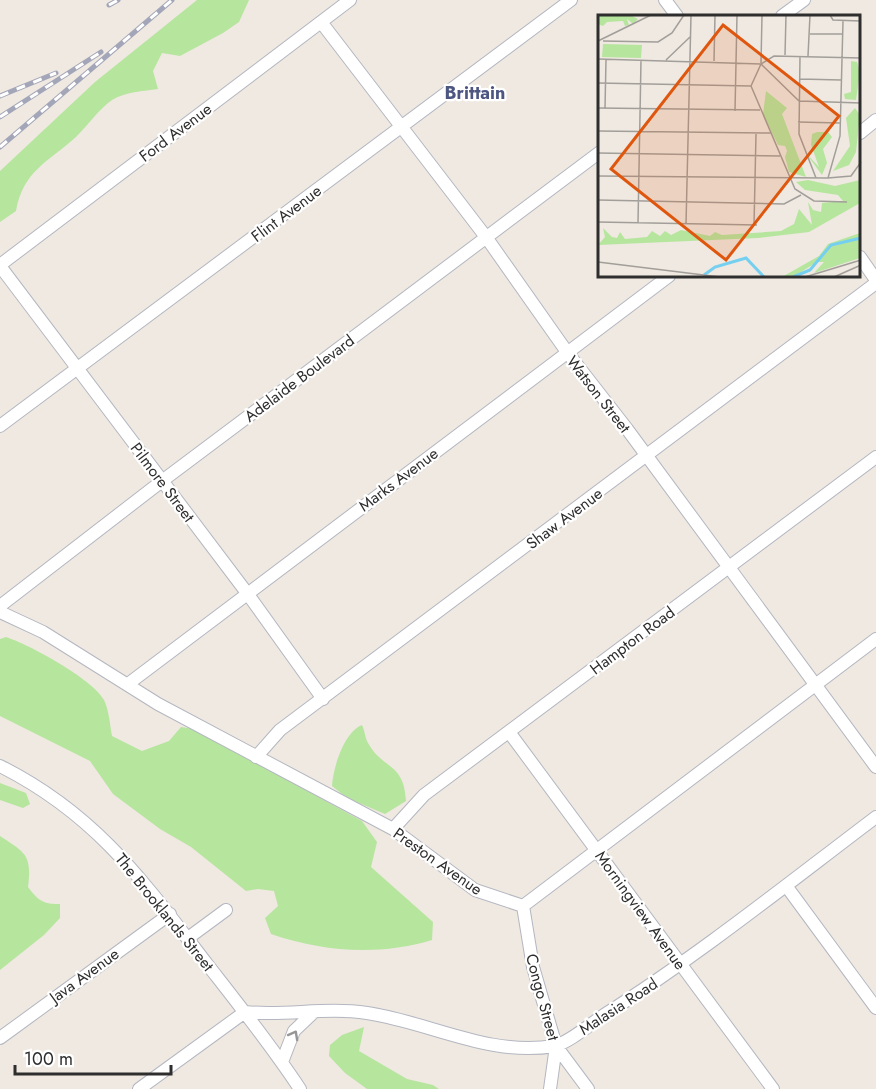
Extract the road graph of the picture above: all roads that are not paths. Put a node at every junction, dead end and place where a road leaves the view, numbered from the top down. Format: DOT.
graph roads {
  1 [pos="350,0"];
  2 [pos="571,0"];
  3 [pos="665,0"];
  4 [pos="804,0"];
  5 [pos="676,15"];
  6 [pos="783,15"];
  7 [pos="321,22"];
  8 [pos="876,120"];
  9 [pos="400,127"];
  10 [pos="861,132"];
  11 [pos="598,153"];
  12 [pos="486,237"];
  13 [pos="861,258"];
  14 [pos="0,266"];
  15 [pos="666,278"];
  16 [pos="876,281"];
  17 [pos="567,352"];
  18 [pos="78,370"];
  19 [pos="0,426"];
  20 [pos="647,456"];
  21 [pos="876,457"];
  22 [pos="162,481"];
  23 [pos="729,568"];
  24 [pos="247,593"];
  25 [pos="0,606"];
  26 [pos="0,612"];
  27 [pos="876,639"];
  28 [pos="128,684"];
  29 [pos="817,684"];
  30 [pos="323,699"];
  31 [pos="509,732"];
  32 [pos="256,757"];
  33 [pos="0,766"];
  34 [pos="876,767"];
  35 [pos="876,817"];
  36 [pos="393,829"];
  37 [pos="596,849"];
  38 [pos="786,887"];
  39 [pos="523,906"];
  40 [pos="226,910"];
  41 [pos="170,914"];
  42 [pos="188,938"];
  43 [pos="681,964"];
  44 [pos="876,1008"];
  45 [pos="245,1012"];
  46 [pos="314,1012"];
  47 [pos="0,1038"];
  48 [pos="556,1046"];
  49 [pos="282,1062"];
  50 [pos="140,1089"];
  51 [pos="300,1089"];
  52 [pos="550,1089"];
  53 [pos="588,1089"];
  54 [pos="773,1089"];
  1 -- 7 [label="street, Ford Avenue"];
  2 -- 9 [label="street, Flint Avenue"];
  3 -- 5 [label="street"];
  4 -- 6 [label="street"];
  7 -- 9 [label="street, Watson Street"];
  7 -- 14 [label="street, Ford Avenue"];
  8 -- 10 [label="street"];
  9 -- 12 [label="street, Watson Street"];
  9 -- 18 [label="street, Flint Avenue"];
  11 -- 12 [label="street, Adelaide Boulevard"];
  12 -- 17 [label="street, Watson Street"];
  12 -- 22 [label="street, Adelaide Boulevard"];
  13 -- 16 [label="street"];
  14 -- 18 [label="street, Pilmore Street"];
  15 -- 17 [label="street, Marks Avenue"];
  16 -- 20 [label="street, Shaw Avenue"];
  17 -- 20 [label="street, Watson Street"];
  17 -- 24 [label="street, Marks Avenue"];
  18 -- 19 [label="street, Flint Avenue"];
  18 -- 22 [label="street, Pilmore Street"];
  20 -- 23 [label="street, Watson Street"];
  20 -- 30 [label="street, Shaw Avenue"];
  21 -- 23 [label="street, Hampton Road"];
  22 -- 24 [label="street, Pilmore Street"];
  22 -- 25 [label="street, Adelaide Boulevard"];
  23 -- 29 [label="street, Watson Street"];
  23 -- 31 [label="street, Hampton Road"];
  24 -- 28 [label="street, Marks Avenue"];
  24 -- 30 [label="street, Pilmore Street"];
  26 -- 28 [label="street, Preston Avenue"];
  27 -- 29 [label="street"];
  28 -- 32 [label="street, Preston Avenue"];
  29 -- 34 [label="street, Watson Street"];
  29 -- 37 [label="street"];
  30 -- 32 [label="street, Shaw Avenue"];
  31 -- 36 [label="street, Hampton Road"];
  31 -- 37 [label="street, Morningview Avenue"];
  32 -- 36 [label="street, Preston Avenue"];
  33 -- 41 [label="street, The Brooklands Street"];
  35 -- 38 [label="street, Malasia Road"];
  36 -- 39 [label="street, Preston Avenue"];
  37 -- 39 [label="street"];
  37 -- 43 [label="street, Morningview Avenue"];
  38 -- 43 [label="street, Malasia Road"];
  38 -- 44 [label="street"];
  39 -- 48 [label="street, Congo Street"];
  40 -- 42 [label="street"];
  41 -- 42 [label="street, The Brooklands Street"];
  41 -- 47 [label="street, Java Avenue"];
  42 -- 45 [label="street, The Brooklands Street"];
  43 -- 48 [label="street, Malasia Road"];
  43 -- 54 [label="street, Morningview Avenue"];
  45 -- 46 [label="street"];
  45 -- 49 [label="street, The Brooklands Street"];
  45 -- 50 [label="street"];
  46 -- 48 [label="street"];
  49 -- 46 [label="street, one-way"];
  48 -- 52 [label="street, Congo Street"];
  48 -- 53 [label="street"];
  49 -- 51 [label="street, The Brooklands Street"];
}
